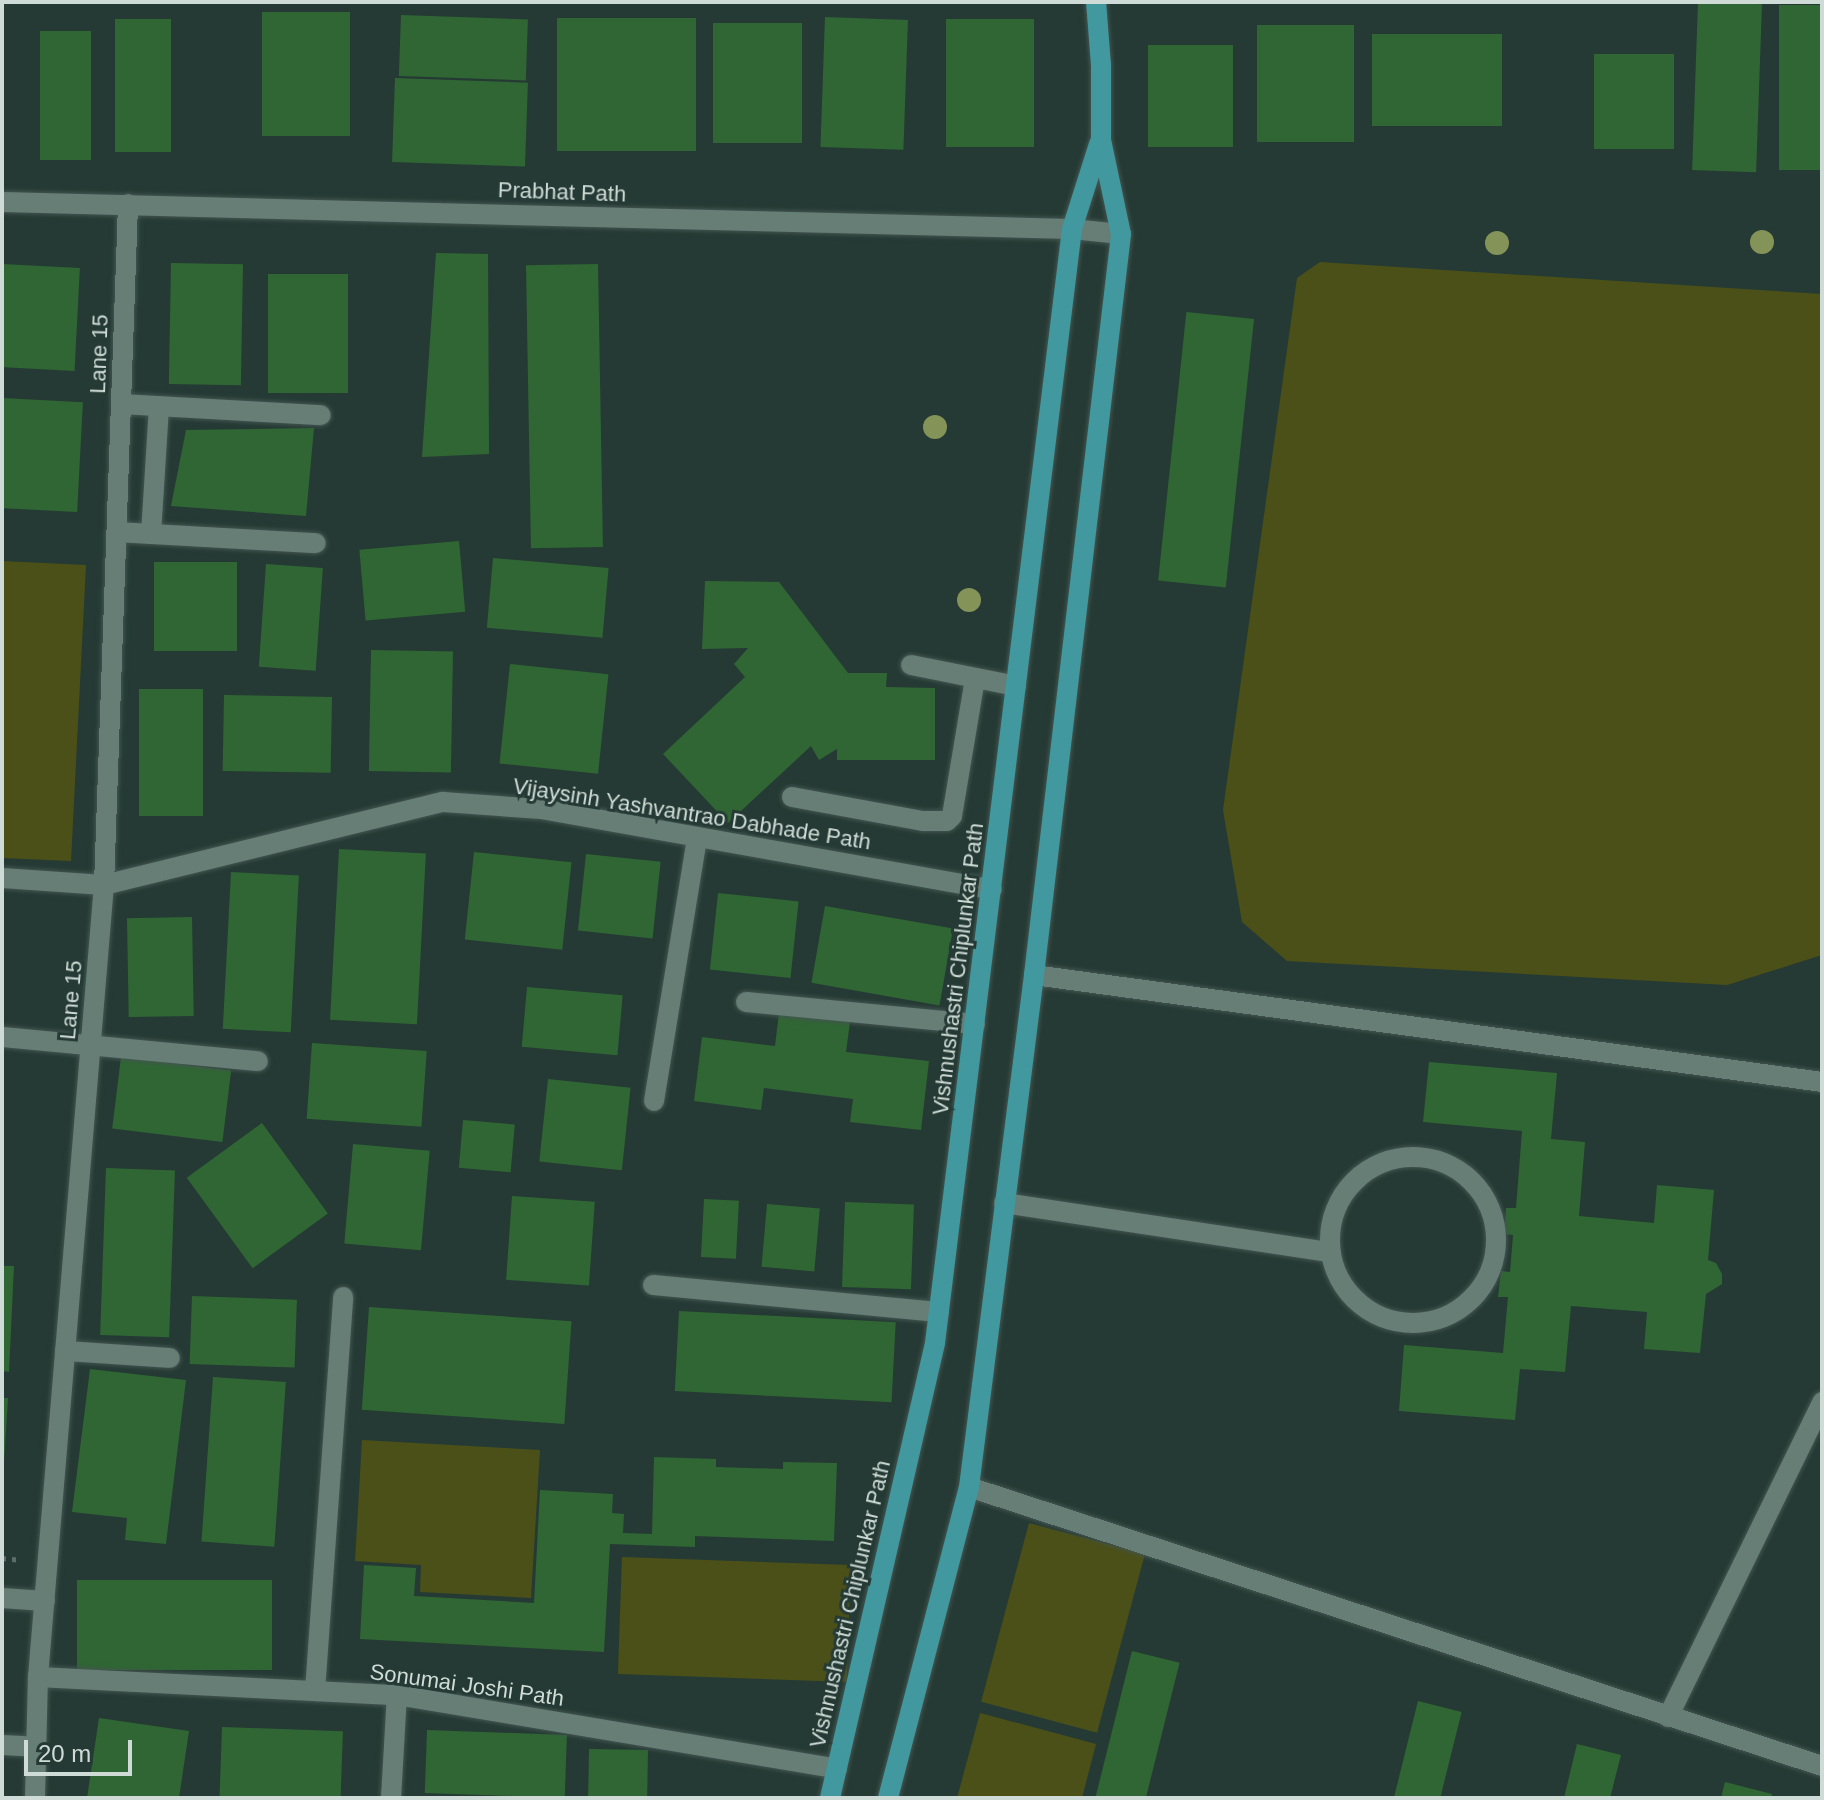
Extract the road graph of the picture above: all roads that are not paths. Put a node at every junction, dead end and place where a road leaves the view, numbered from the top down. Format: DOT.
graph roads {
  1 [pos="1096,2"];
  2 [pos="1101,140"];
  3 [pos="2,202"];
  4 [pos="128,204"];
  5 [pos="1072,229"];
  6 [pos="1121,234"];
  7 [pos="122,404"];
  8 [pos="159,406"];
  9 [pos="321,415"];
  10 [pos="117,532"];
  11 [pos="151,534"];
  12 [pos="316,543"];
  13 [pos="911,665"];
  14 [pos="975,679"];
  15 [pos="1016,686"];
  16 [pos="792,797"];
  17 [pos="697,837"];
  18 [pos="2,878"];
  19 [pos="104,885"];
  20 [pos="992,889"];
  21 [pos="1034,975"];
  22 [pos="746,1002"];
  23 [pos="975,1024"];
  24 [pos="2,1037"];
  25 [pos="91,1043"];
  26 [pos="258,1061"];
  27 [pos="1822,1082"];
  28 [pos="654,1101"];
  29 [pos="1004,1203"];
  30 [pos="1329,1252"];
  31 [pos="653,1285"];
  32 [pos="343,1297"];
  33 [pos="939,1312"];
  34 [pos="65,1351"];
  35 [pos="170,1358"];
  36 [pos="1822,1402"];
  37 [pos="969,1487"];
  38 [pos="2,1598"];
  39 [pos="45,1601"];
  40 [pos="38,1677"];
  41 [pos="315,1691"];
  42 [pos="397,1695"];
  43 [pos="1668,1717"];
  44 [pos="2,1745"];
  45 [pos="36,1747"];
  46 [pos="1822,1766"];
  47 [pos="837,1769"];
  48 [pos="35,1798"];
  49 [pos="391,1798"];
  50 [pos="830,1798"];
  51 [pos="888,1798"];
  1 -- 2 [label="main road, Vishnushastri Chiplunkar Path"];
  2 -- 5 [label="main road, Vishnushastri Chiplunkar Path"];
  2 -- 6 [label="main road, Vishnushastri Chiplunkar Path"];
  3 -- 4 [label="street, Prabhat Path"];
  4 -- 5 [label="street, Prabhat Path"];
  4 -- 7 [label="street, Lane 15"];
  5 -- 6 [label="street, Prabhat Path"];
  5 -- 15 [label="main road, Vishnushastri Chiplunkar Path"];
  6 -- 21 [label="main road, Vishnushastri Chiplunkar Path"];
  7 -- 8 [label="street"];
  7 -- 10 [label="street, Lane 15"];
  8 -- 9 [label="street"];
  8 -- 11 [label="street"];
  10 -- 11 [label="street"];
  10 -- 19 [label="street, Lane 15"];
  11 -- 12 [label="street"];
  13 -- 14 [label="street"];
  14 -- 15 [label="street"];
  14 -- 16 [label="street"];
  15 -- 20 [label="main road, Vishnushastri Chiplunkar Path"];
  17 -- 19 [label="street, Vijaysinh Yashvantrao Dabhade Path"];
  17 -- 20 [label="street, Vijaysinh Yashvantrao Dabhade Path"];
  17 -- 28 [label="street"];
  18 -- 19 [label="street, Vijaysinh Yashvantrao Dabhade Path"];
  19 -- 25 [label="street, Lane 15"];
  20 -- 23 [label="main road, Vishnushastri Chiplunkar Path"];
  21 -- 27 [label="street"];
  21 -- 29 [label="main road, Vishnushastri Chiplunkar Path"];
  22 -- 23 [label="street"];
  23 -- 33 [label="main road, Vishnushastri Chiplunkar Path"];
  24 -- 25 [label="street"];
  25 -- 26 [label="street"];
  25 -- 34 [label="street, Lane 15"];
  29 -- 30 [label="street"];
  29 -- 37 [label="main road, Vishnushastri Chiplunkar Path"];
  30 -- 30 [label="street"];
  31 -- 33 [label="street"];
  32 -- 41 [label="street"];
  33 -- 47 [label="main road, Vishnushastri Chiplunkar Path"];
  34 -- 35 [label="street"];
  34 -- 39 [label="street, Lane 15"];
  36 -- 43 [label="street"];
  37 -- 43 [label="street"];
  37 -- 51 [label="main road, Vishnushastri Chiplunkar Path"];
  38 -- 39 [label="street"];
  39 -- 40 [label="street, Lane 15"];
  40 -- 41 [label="street, Sonumai Joshi Path"];
  40 -- 45 [label="street, Lane 15"];
  41 -- 42 [label="street, Sonumai Joshi Path"];
  42 -- 47 [label="street, Sonumai Joshi Path"];
  42 -- 49 [label="street"];
  43 -- 46 [label="street"];
  44 -- 45 [label="street"];
  45 -- 48 [label="street, Lane 15"];
  47 -- 50 [label="main road, Vishnushastri Chiplunkar Path"];
}
